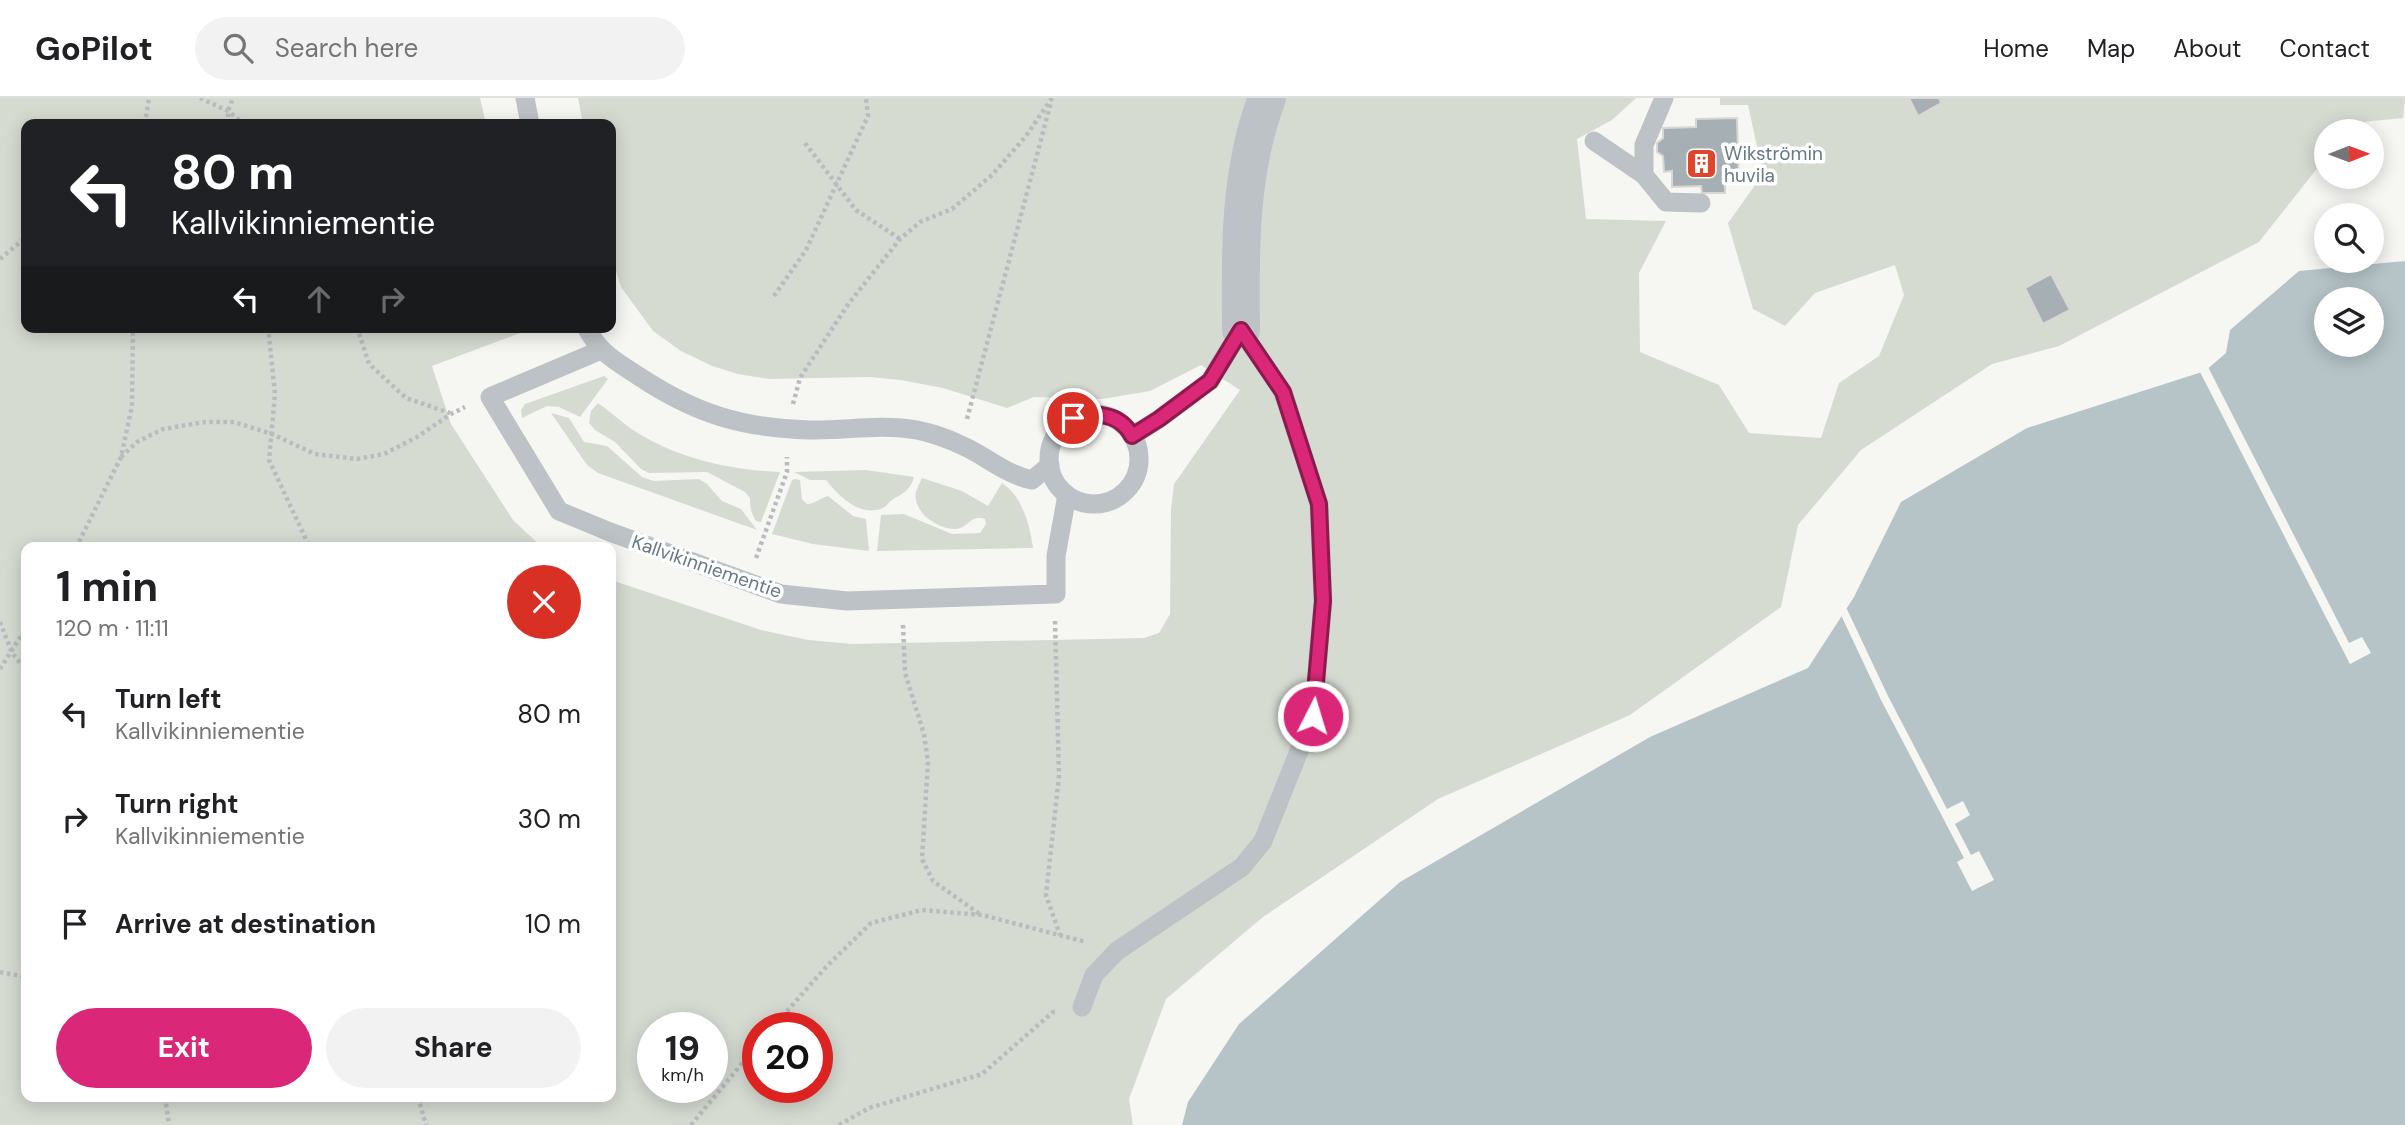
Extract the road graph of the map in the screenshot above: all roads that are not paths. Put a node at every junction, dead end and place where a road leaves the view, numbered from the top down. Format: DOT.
graph roads {
  1 [pos="525,98"];
  2 [pos="1267,98"];
  3 [pos="1664,98"];
  4 [pos="529,119"];
  5 [pos="1594,141"];
  6 [pos="1644,176"];
  7 [pos="1701,203"];
  8 [pos="1241,330"];
  9 [pos="590,333"];
  10 [pos="601,350"];
  11 [pos="1132,436"];
  12 [pos="1050,465"];
  13 [pos="1067,495"];
  14 [pos="1082,1007"];
  1 -- 4 [label="lane"];
  2 -- 8 [label="street"];
  3 -- 6 [label="lane"];
  5 -- 6 [label="lane"];
  6 -- 7 [label="lane"];
  8 -- 11 [label="lane"];
  8 -- 14 [label="lane"];
  9 -- 10 [label="lane"];
  10 -- 12 [label="lane"];
  10 -- 13 [label="lane, Kallvikinniementie"];
  11 -- 12 [label="lane"];
  11 -- 13 [label="lane"];
  12 -- 13 [label="lane"];
}
